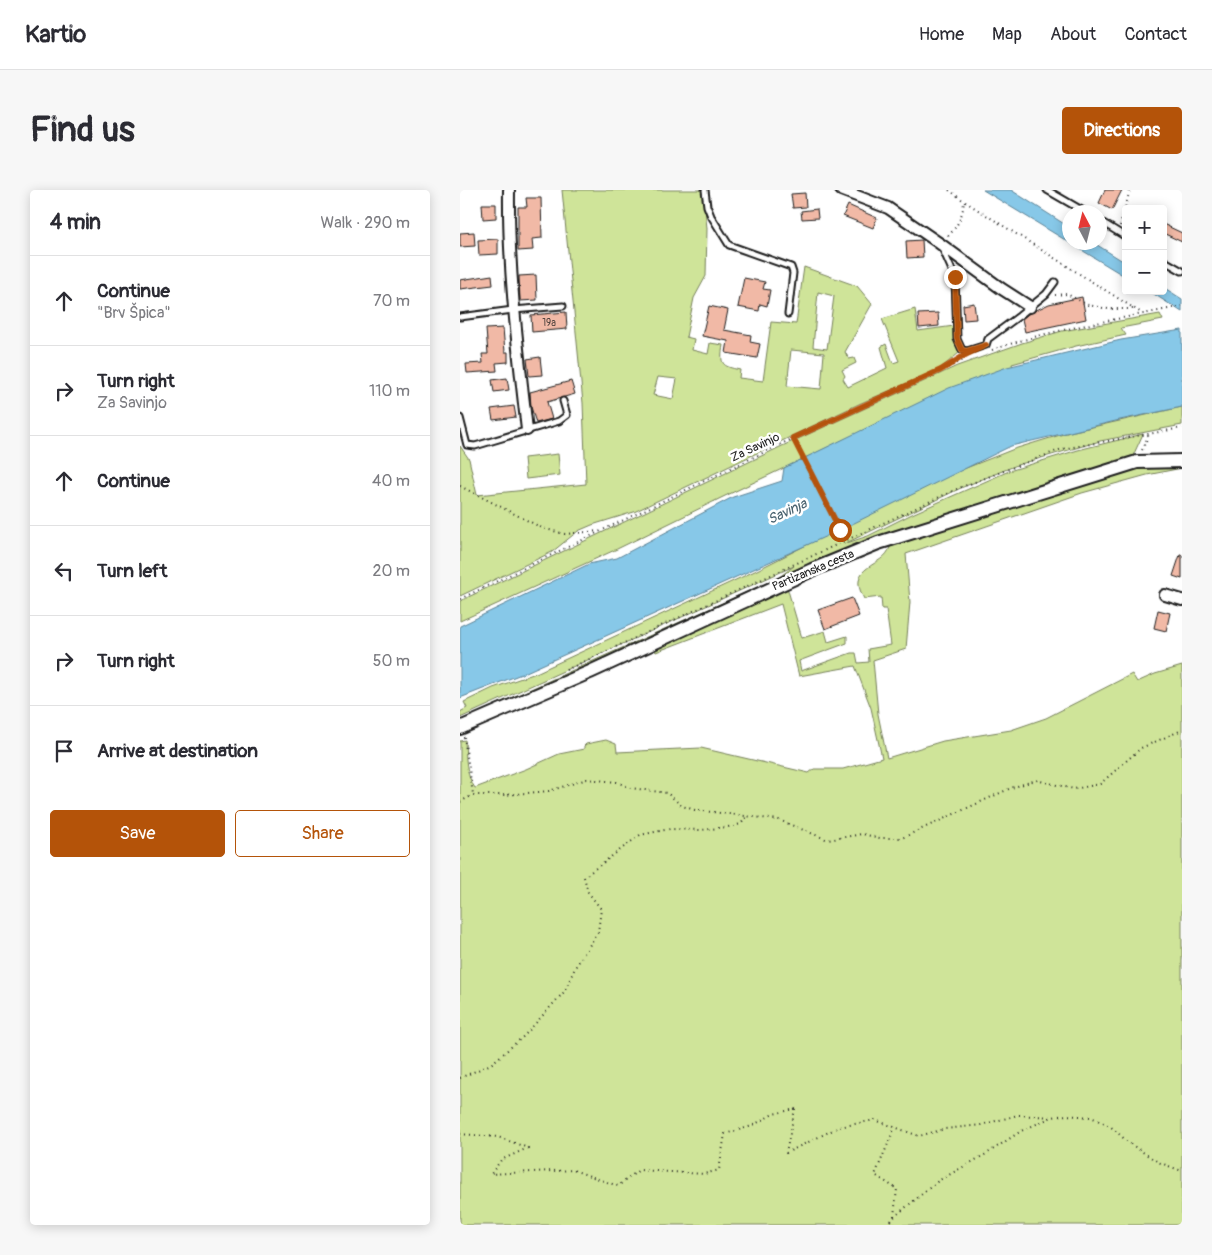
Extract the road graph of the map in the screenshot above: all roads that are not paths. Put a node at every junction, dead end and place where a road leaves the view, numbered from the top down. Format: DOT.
graph roads {
  1 [pos="509,190"];
  2 [pos="705,190"];
  3 [pos="841,190"];
  4 [pos="1047,190"];
  5 [pos="1073,205"];
  6 [pos="1107,226"];
  7 [pos="1122,235"];
  8 [pos="939,243"];
  9 [pos="1167,262"];
  10 [pos="1182,271"];
  11 [pos="1055,282"];
  12 [pos="563,306"];
  13 [pos="1030,307"];
  14 [pos="513,310"];
  15 [pos="788,314"];
  16 [pos="460,317"];
  17 [pos="563,401"];
  18 [pos="460,418"];
  19 [pos="527,430"];
  20 [pos="1182,461"];
  21 [pos="1165,595"];
  22 [pos="1182,600"];
  23 [pos="462,731"];
  1 -- 14 [label="street"];
  2 -- 15 [label="lane"];
  3 -- 8 [label="street"];
  4 -- 5 [label="lane"];
  6 -- 7 [label="lane"];
  8 -- 13 [label="street"];
  8 -- 13 [label="lane"];
  9 -- 10 [label="lane"];
  11 -- 13 [label="lane"];
  12 -- 14 [label="lane"];
  14 -- 16 [label="lane"];
  14 -- 19 [label="street"];
  17 -- 19 [label="lane"];
  18 -- 19 [label="lane"];
  20 -- 23 [label="street, Partizanska cesta"];
  21 -- 22 [label="street"];
}
